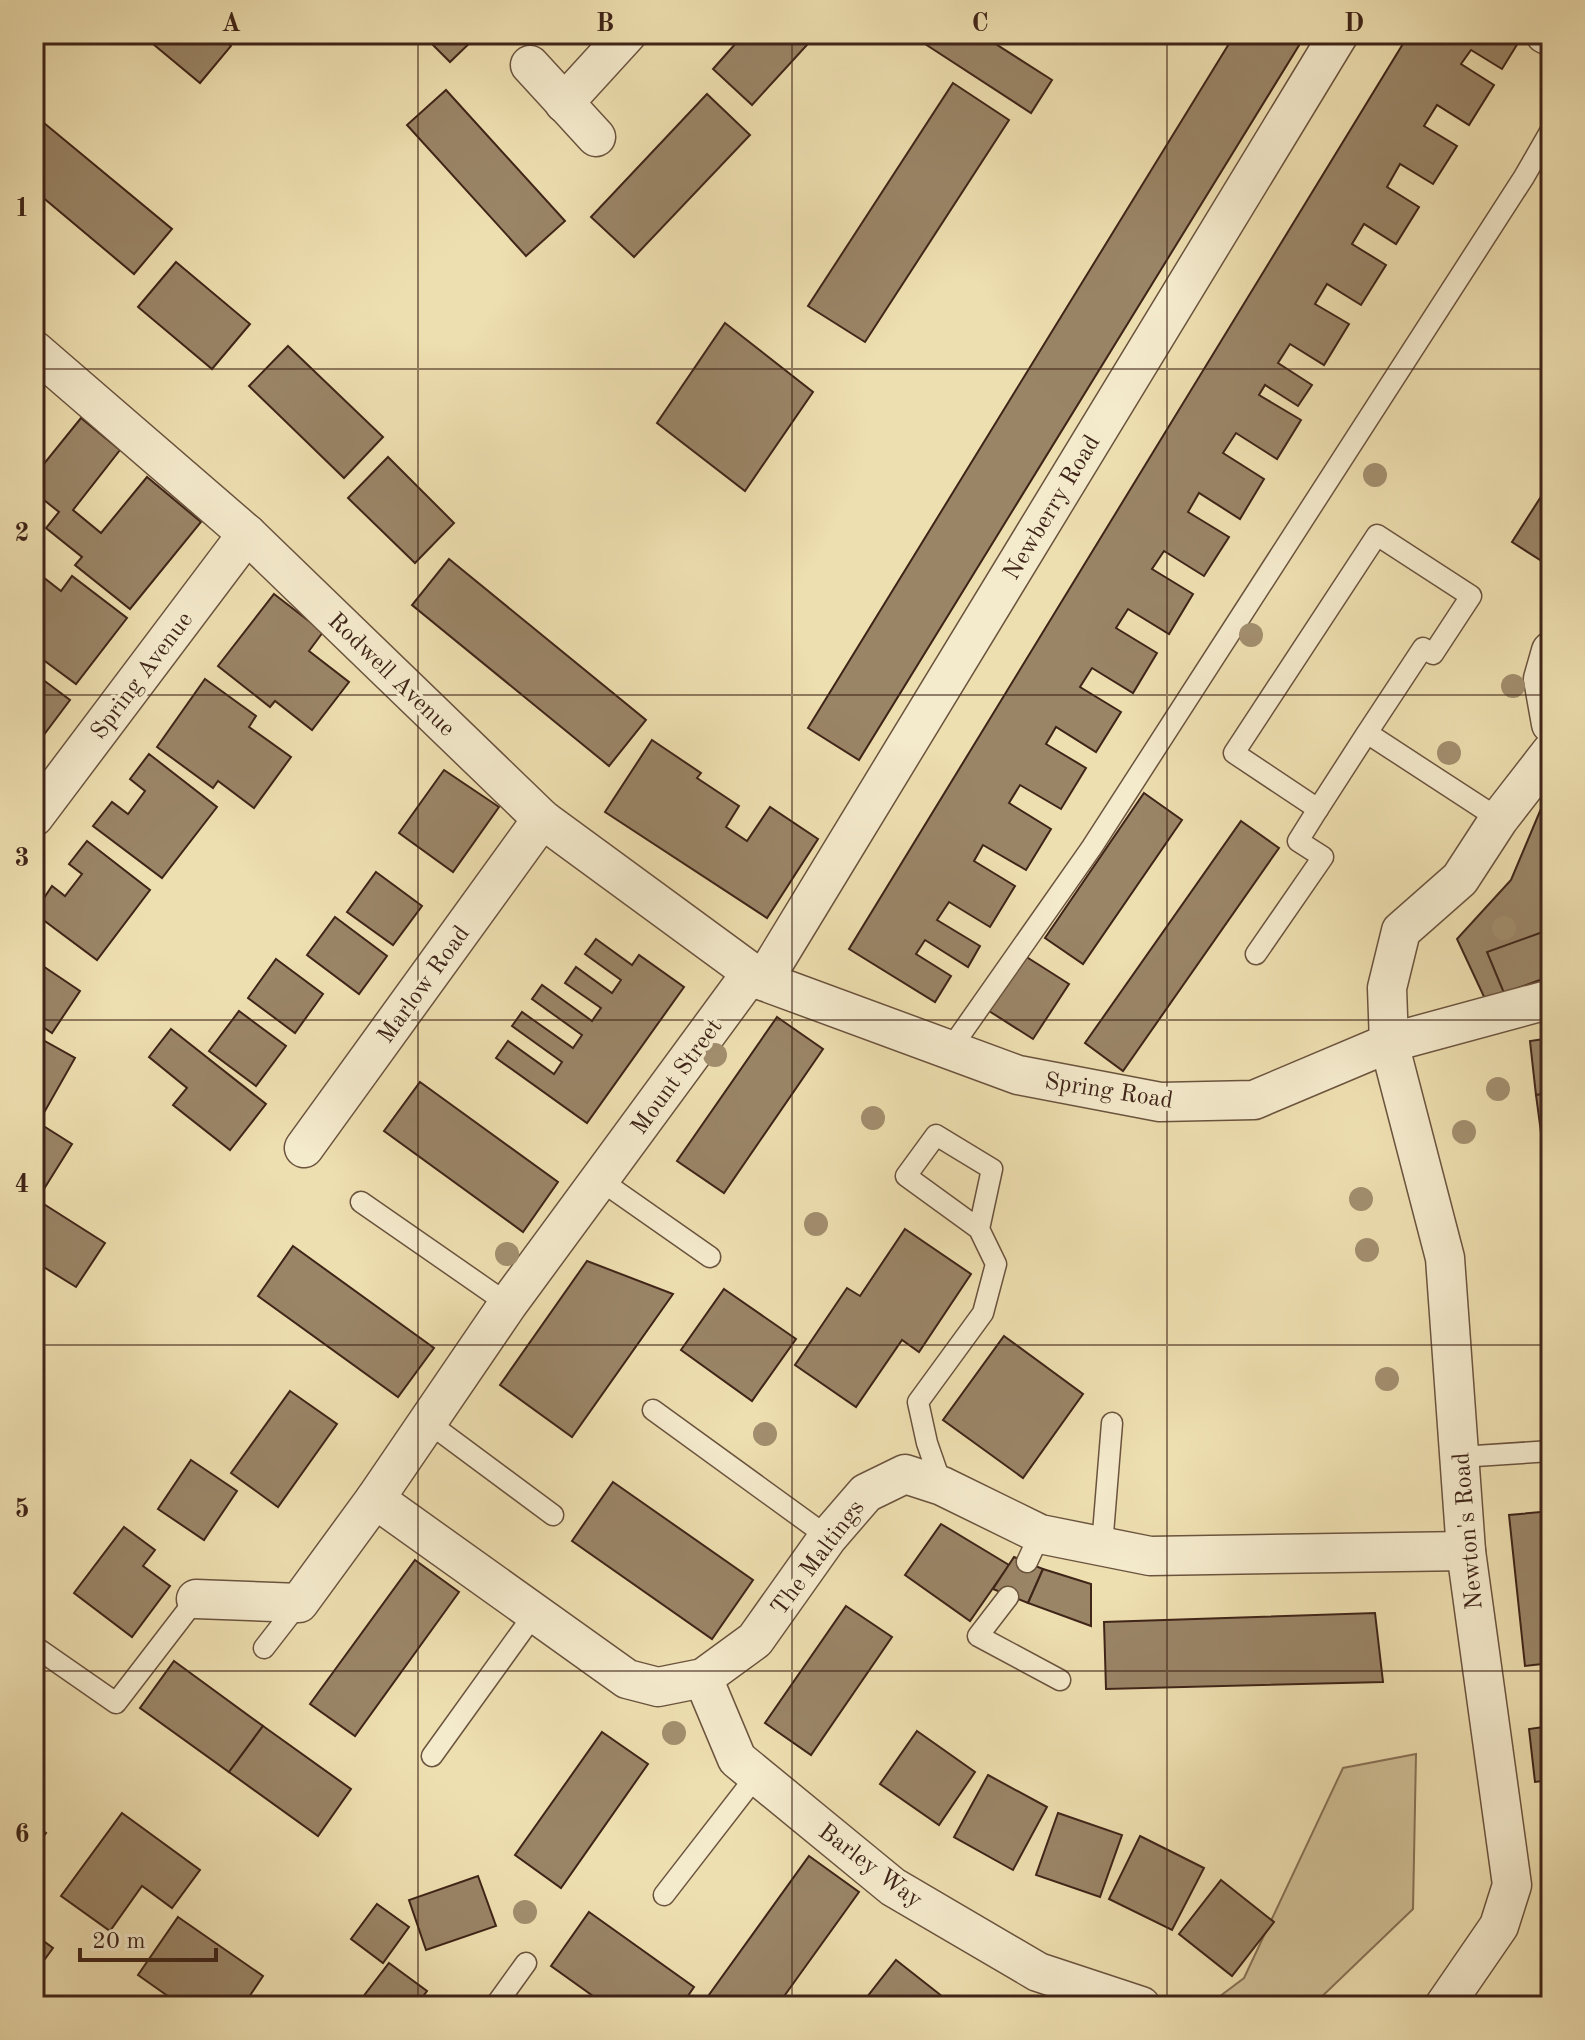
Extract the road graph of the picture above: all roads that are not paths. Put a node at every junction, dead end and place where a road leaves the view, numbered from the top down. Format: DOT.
graph roads {
  1 [pos="627,34"];
  2 [pos="1339,34"];
  3 [pos="1545,34"];
  4 [pos="1551,37"];
  5 [pos="530,65"];
  6 [pos="564,103"];
  7 [pos="1551,130"];
  8 [pos="596,137"];
  9 [pos="34,350"];
  10 [pos="247,534"];
  11 [pos="1551,651"];
  12 [pos="1551,724"];
  13 [pos="1367,733"];
  14 [pos="1551,752"];
  15 [pos="1318,809"];
  16 [pos="34,817"];
  17 [pos="542,819"];
  18 [pos="1499,819"];
  19 [pos="1256,954"];
  20 [pos="757,976"];
  21 [pos="1551,999"];
  22 [pos="1389,1043"];
  23 [pos="951,1048"];
  24 [pos="304,1148"];
  25 [pos="600,1180"];
  26 [pos="361,1202"];
  27 [pos="979,1229"];
  28 [pos="710,1257"];
  29 [pos="508,1304"];
  30 [pos="653,1410"];
  31 [pos="429,1423"];
  32 [pos="1112,1423"];
  33 [pos="1551,1451"];
  34 [pos="1460,1457"];
  35 [pos="942,1486"];
  36 [pos="375,1499"];
  37 [pos="553,1515"];
  38 [pos="828,1537"];
  39 [pos="1102,1546"];
  40 [pos="1466,1551"];
  41 [pos="1008,1597"];
  42 [pos="196,1599"];
  43 [pos="299,1603"];
  44 [pos="535,1613"];
  45 [pos="34,1646"];
  46 [pos="264,1648"];
  47 [pos="703,1678"];
  48 [pos="1060,1680"];
  49 [pos="432,1756"];
  50 [pos="757,1775"];
  51 [pos="664,1895"];
  52 [pos="526,1963"];
  53 [pos="495,2006"];
  54 [pos="1141,2006"];
  55 [pos="1444,2006"];
  1 -- 6 [label="street"];
  2 -- 20 [label="street, Newberry Road"];
  3 -- 4 [label="street"];
  5 -- 6 [label="street"];
  6 -- 8 [label="street"];
  7 -- 23 [label="lane"];
  9 -- 10 [label="street, Rodwell Avenue"];
  10 -- 16 [label="street, Spring Avenue"];
  10 -- 17 [label="street, Rodwell Avenue"];
  11 -- 12 [label="street"];
  13 -- 15 [label="lane"];
  13 -- 15 [label="lane"];
  13 -- 18 [label="lane"];
  14 -- 18 [label="street, Newton's Road"];
  15 -- 19 [label="lane"];
  17 -- 20 [label="street, Rodwell Avenue"];
  17 -- 24 [label="street, Marlow Road"];
  18 -- 22 [label="street, Newton's Road"];
  20 -- 23 [label="street, Spring Road"];
  20 -- 25 [label="street, Mount Street"];
  21 -- 22 [label="street, Spring Road"];
  22 -- 23 [label="street, Spring Road"];
  22 -- 34 [label="street, Newton's Road"];
  25 -- 28 [label="lane"];
  25 -- 29 [label="street"];
  26 -- 29 [label="lane"];
  27 -- 27 [label="lane"];
  27 -- 35 [label="lane"];
  29 -- 31 [label="street"];
  30 -- 38 [label="lane"];
  31 -- 36 [label="street"];
  31 -- 37 [label="lane"];
  32 -- 39 [label="lane"];
  33 -- 34 [label="lane"];
  34 -- 40 [label="street, Newton's Road"];
  35 -- 38 [label="street, The Maltings"];
  35 -- 39 [label="street, The Maltings"];
  36 -- 43 [label="street"];
  36 -- 44 [label="street, The Maltings"];
  38 -- 47 [label="street, The Maltings"];
  39 -- 40 [label="street, The Maltings"];
  40 -- 55 [label="street, Newton's Road"];
  41 -- 48 [label="lane"];
  42 -- 43 [label="street"];
  42 -- 45 [label="lane"];
  43 -- 46 [label="lane"];
  44 -- 47 [label="street, The Maltings"];
  44 -- 49 [label="lane"];
  47 -- 50 [label="street, Barley Way"];
  50 -- 51 [label="lane"];
  50 -- 54 [label="street, Barley Way"];
  52 -- 53 [label="lane"];
}
